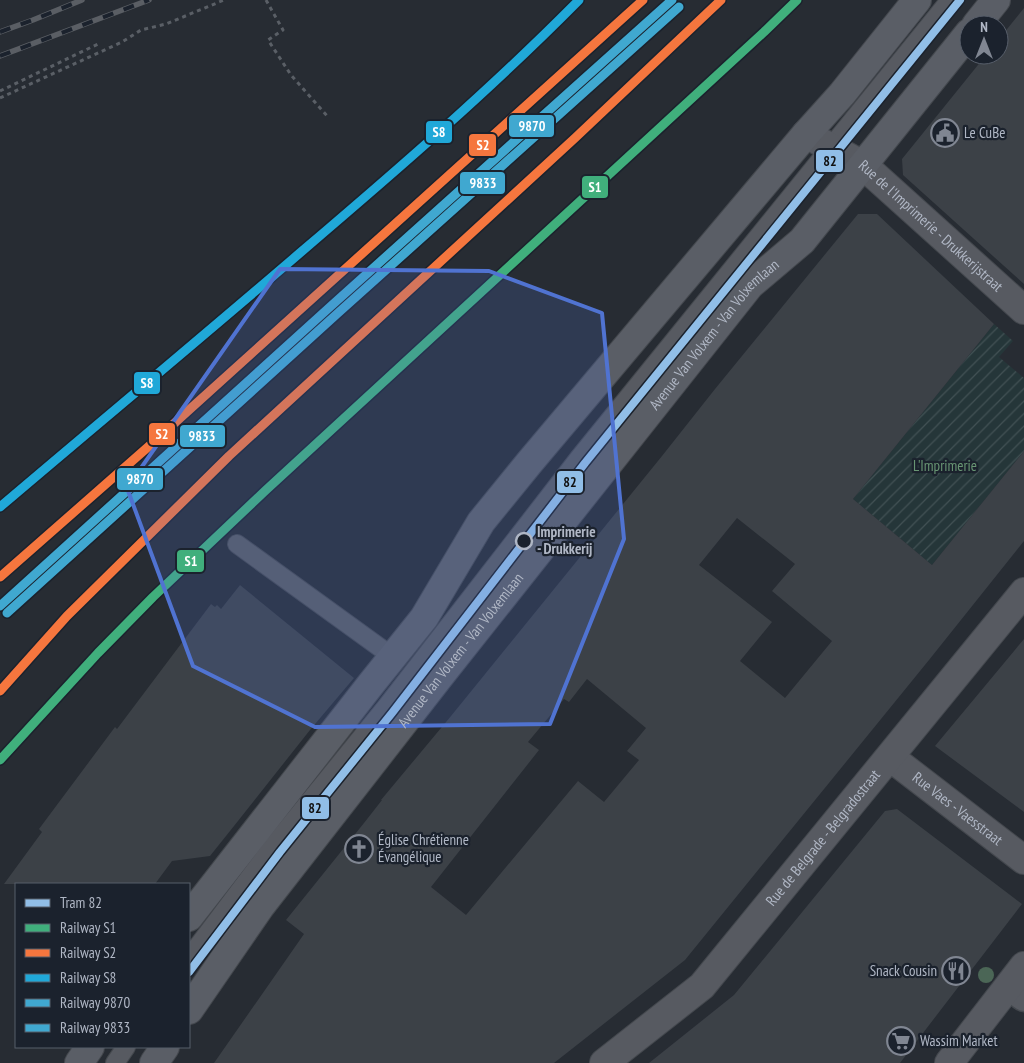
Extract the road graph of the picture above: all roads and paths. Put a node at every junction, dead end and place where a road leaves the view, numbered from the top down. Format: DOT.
graph roads {
  1 [pos="224,0"];
  2 [pos="266,0"];
  3 [pos="917,0"];
  4 [pos="950,0"];
  5 [pos="996,0"];
  6 [pos="984,15"];
  7 [pos="98,44"];
  8 [pos="959,46"];
  9 [pos="0,91"];
  10 [pos="0,98"];
  11 [pos="329,118"];
  12 [pos="806,134"];
  13 [pos="832,147"];
  14 [pos="864,165"];
  15 [pos="1024,310"];
  16 [pos="237,544"];
  17 [pos="1024,592"];
  18 [pos="393,657"];
  19 [pos="890,757"];
  20 [pos="1024,860"];
  21 [pos="225,910"];
  22 [pos="190,916"];
  23 [pos="190,935"];
  24 [pos="190,957"];
  25 [pos="1024,966"];
  26 [pos="190,1009"];
  27 [pos="89,1048"];
  28 [pos="125,1048"];
  29 [pos="164,1048"];
  30 [pos="79,1063"];
  31 [pos="114,1063"];
  32 [pos="154,1063"];
  33 [pos="604,1063"];
  34 [pos="949,1063"];
  1 -- 10 [label="path"];
  2 -- 11 [label="path"];
  3 -- 12 [label="main road"];
  4 -- 13 [label="lane, Avenue Van Volxem - Van Volxemlaan"];
  5 -- 6 [label="main road"];
  7 -- 9 [label="path"];
  8 -- 14 [label="main road, Avenue Van Volxem - Van Volxemlaan"];
  12 -- 13 [label="street, Rue de l'Imprimerie - Drukkerijstraat"];
  12 -- 18 [label="main road"];
  13 -- 14 [label="street, Rue de l'Imprimerie - Drukkerijstraat"];
  13 -- 21 [label="lane, Avenue Van Volxem - Van Volxemlaan"];
  14 -- 15 [label="street, Rue de l'Imprimerie - Drukkerijstraat"];
  14 -- 26 [label="main road, Avenue Van Volxem - Van Volxemlaan"];
  16 -- 18 [label="lane"];
  17 -- 19 [label="street, Rue de Belgrade - Belgradostraat"];
  18 -- 22 [label="main road"];
  19 -- 20 [label="street, Rue Vaes - Vaesstraat"];
  19 -- 33 [label="street, Rue de Belgrade - Belgradostraat"];
  21 -- 23 [label="lane, Avenue Van Volxem - Van Volxemlaan"];
  21 -- 24 [label="lane, Avenue Van Volxem - Van Volxemlaan"];
  25 -- 34 [label="street"];
  27 -- 30 [label="main road"];
  28 -- 31 [label="lane"];
  29 -- 32 [label="main road"];
}
